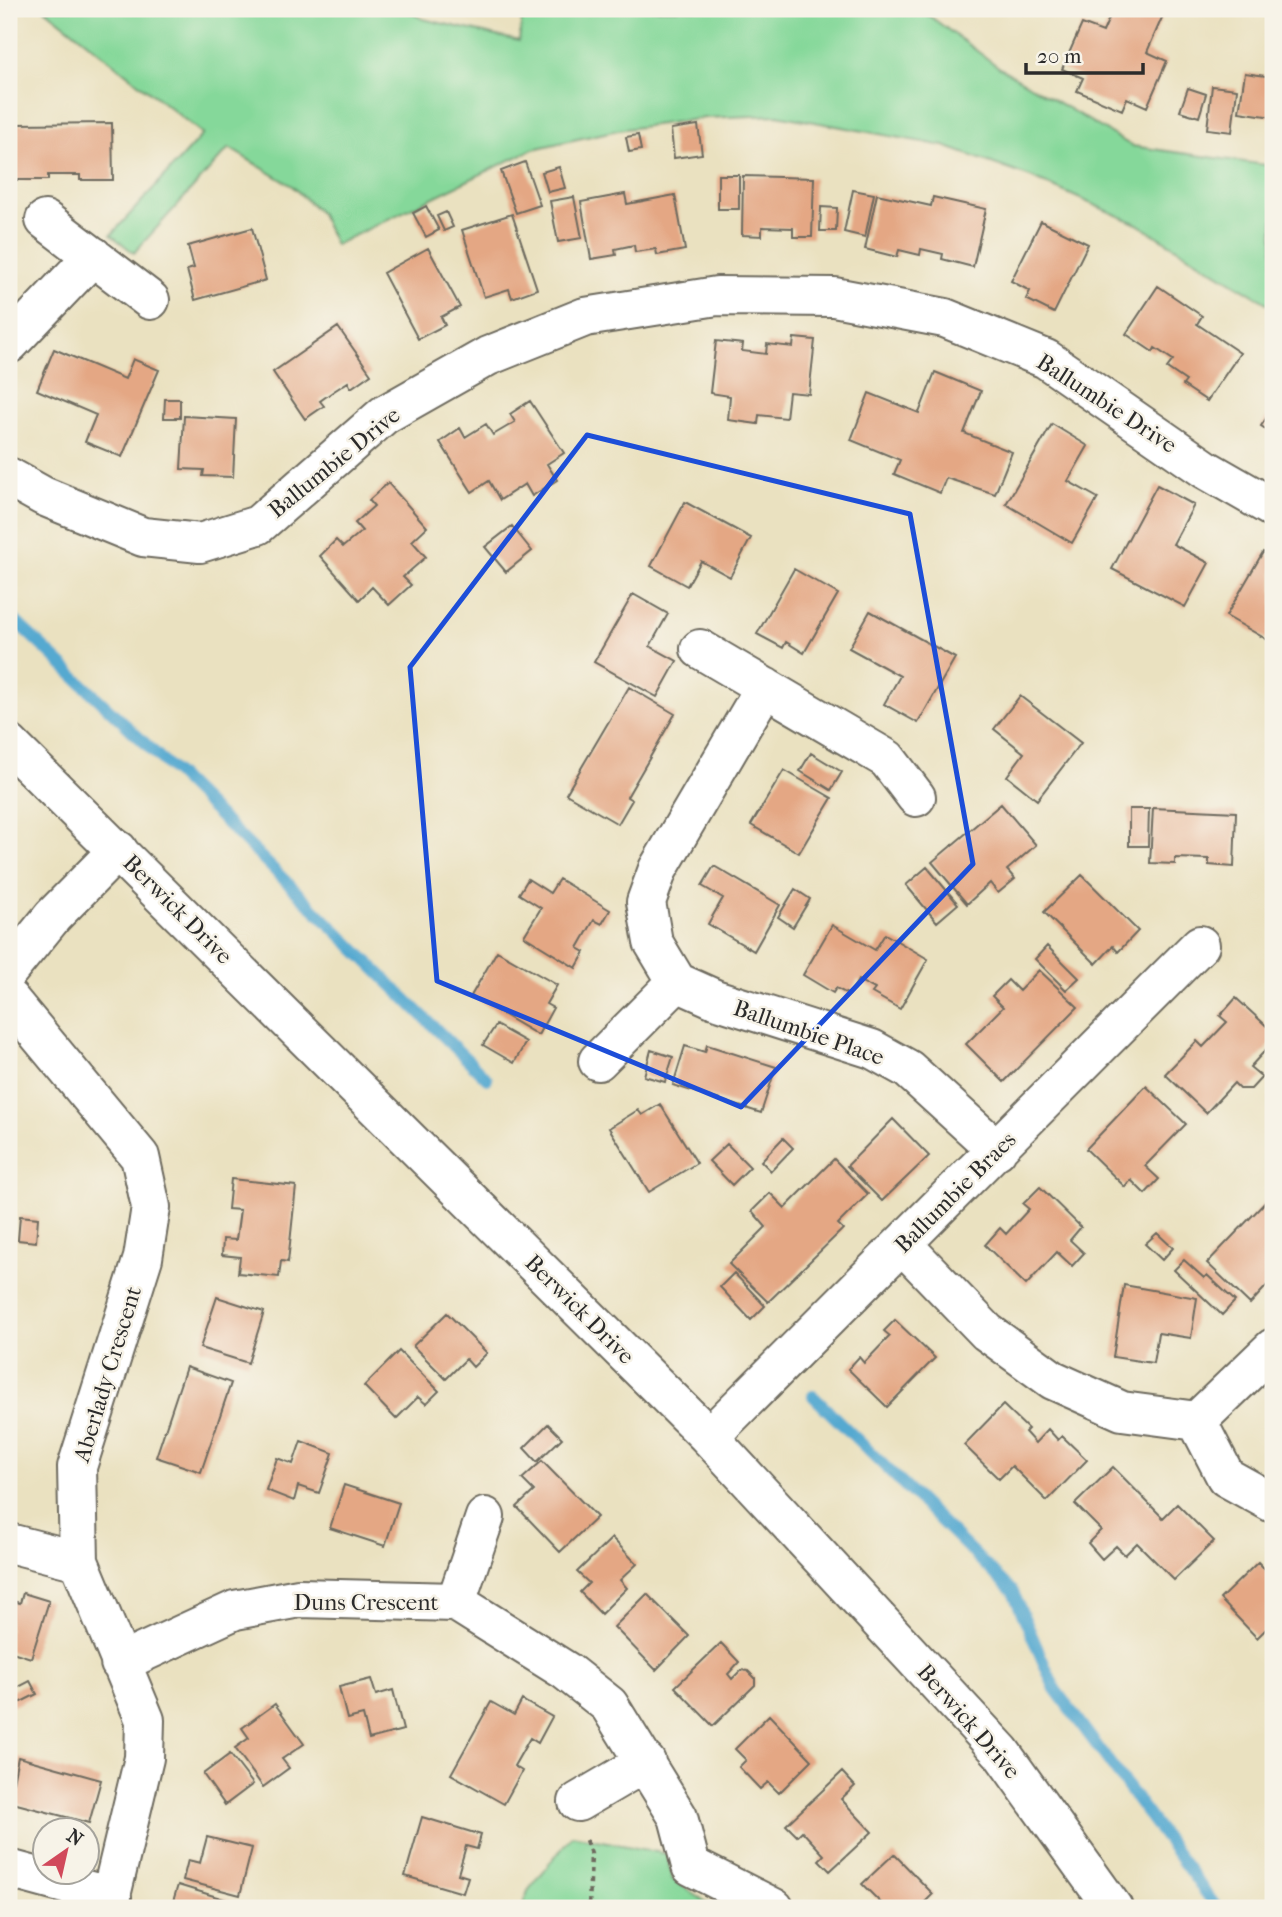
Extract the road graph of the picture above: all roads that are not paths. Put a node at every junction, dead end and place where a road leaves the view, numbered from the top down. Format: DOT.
graph roads {
  1 [pos="45,219"];
  2 [pos="93,256"];
  3 [pos="150,300"];
  4 [pos="9,344"];
  5 [pos="9,477"];
  6 [pos="1273,508"];
  7 [pos="700,649"];
  8 [pos="765,687"];
  9 [pos="9,744"];
  10 [pos="916,797"];
  11 [pos="118,850"];
  12 [pos="1200,945"];
  13 [pos="9,970"];
  14 [pos="677,982"];
  15 [pos="9,999"];
  16 [pos="598,1061"];
  17 [pos="997,1150"];
  18 [pos="903,1245"];
  19 [pos="1273,1348"];
  20 [pos="1197,1421"];
  21 [pos="709,1437"];
  22 [pos="1273,1503"];
  23 [pos="485,1517"];
  24 [pos="9,1543"];
  25 [pos="79,1561"];
  26 [pos="456,1602"];
  27 [pos="120,1663"];
  28 [pos="646,1762"];
  29 [pos="580,1817"];
  30 [pos="9,1869"];
  31 [pos="110,1903"];
  32 [pos="774,1908"];
  33 [pos="1114,1908"];
  1 -- 2 [label="street"];
  2 -- 3 [label="street"];
  2 -- 4 [label="street"];
  5 -- 6 [label="street, Ballumbie Drive"];
  7 -- 8 [label="street"];
  8 -- 10 [label="street"];
  8 -- 14 [label="street"];
  9 -- 11 [label="street, Berwick Drive"];
  11 -- 13 [label="street"];
  11 -- 21 [label="street, Berwick Drive"];
  12 -- 17 [label="street, Ballumbie Braes"];
  14 -- 16 [label="street"];
  14 -- 17 [label="street, Ballumbie Place"];
  15 -- 25 [label="street, Aberlady Crescent"];
  17 -- 18 [label="street, Ballumbie Braes"];
  18 -- 20 [label="street"];
  18 -- 21 [label="street, Ballumbie Braes"];
  19 -- 20 [label="street"];
  20 -- 22 [label="street"];
  21 -- 33 [label="street, Berwick Drive"];
  23 -- 26 [label="street, Duns Crescent"];
  24 -- 25 [label="street"];
  25 -- 27 [label="street, Aberlady Crescent"];
  26 -- 27 [label="street, Duns Crescent"];
  26 -- 28 [label="street, Duns Crescent"];
  27 -- 31 [label="street, Aberlady Crescent"];
  28 -- 29 [label="street"];
  28 -- 32 [label="street, Duns Crescent"];
  30 -- 31 [label="street"];
}
